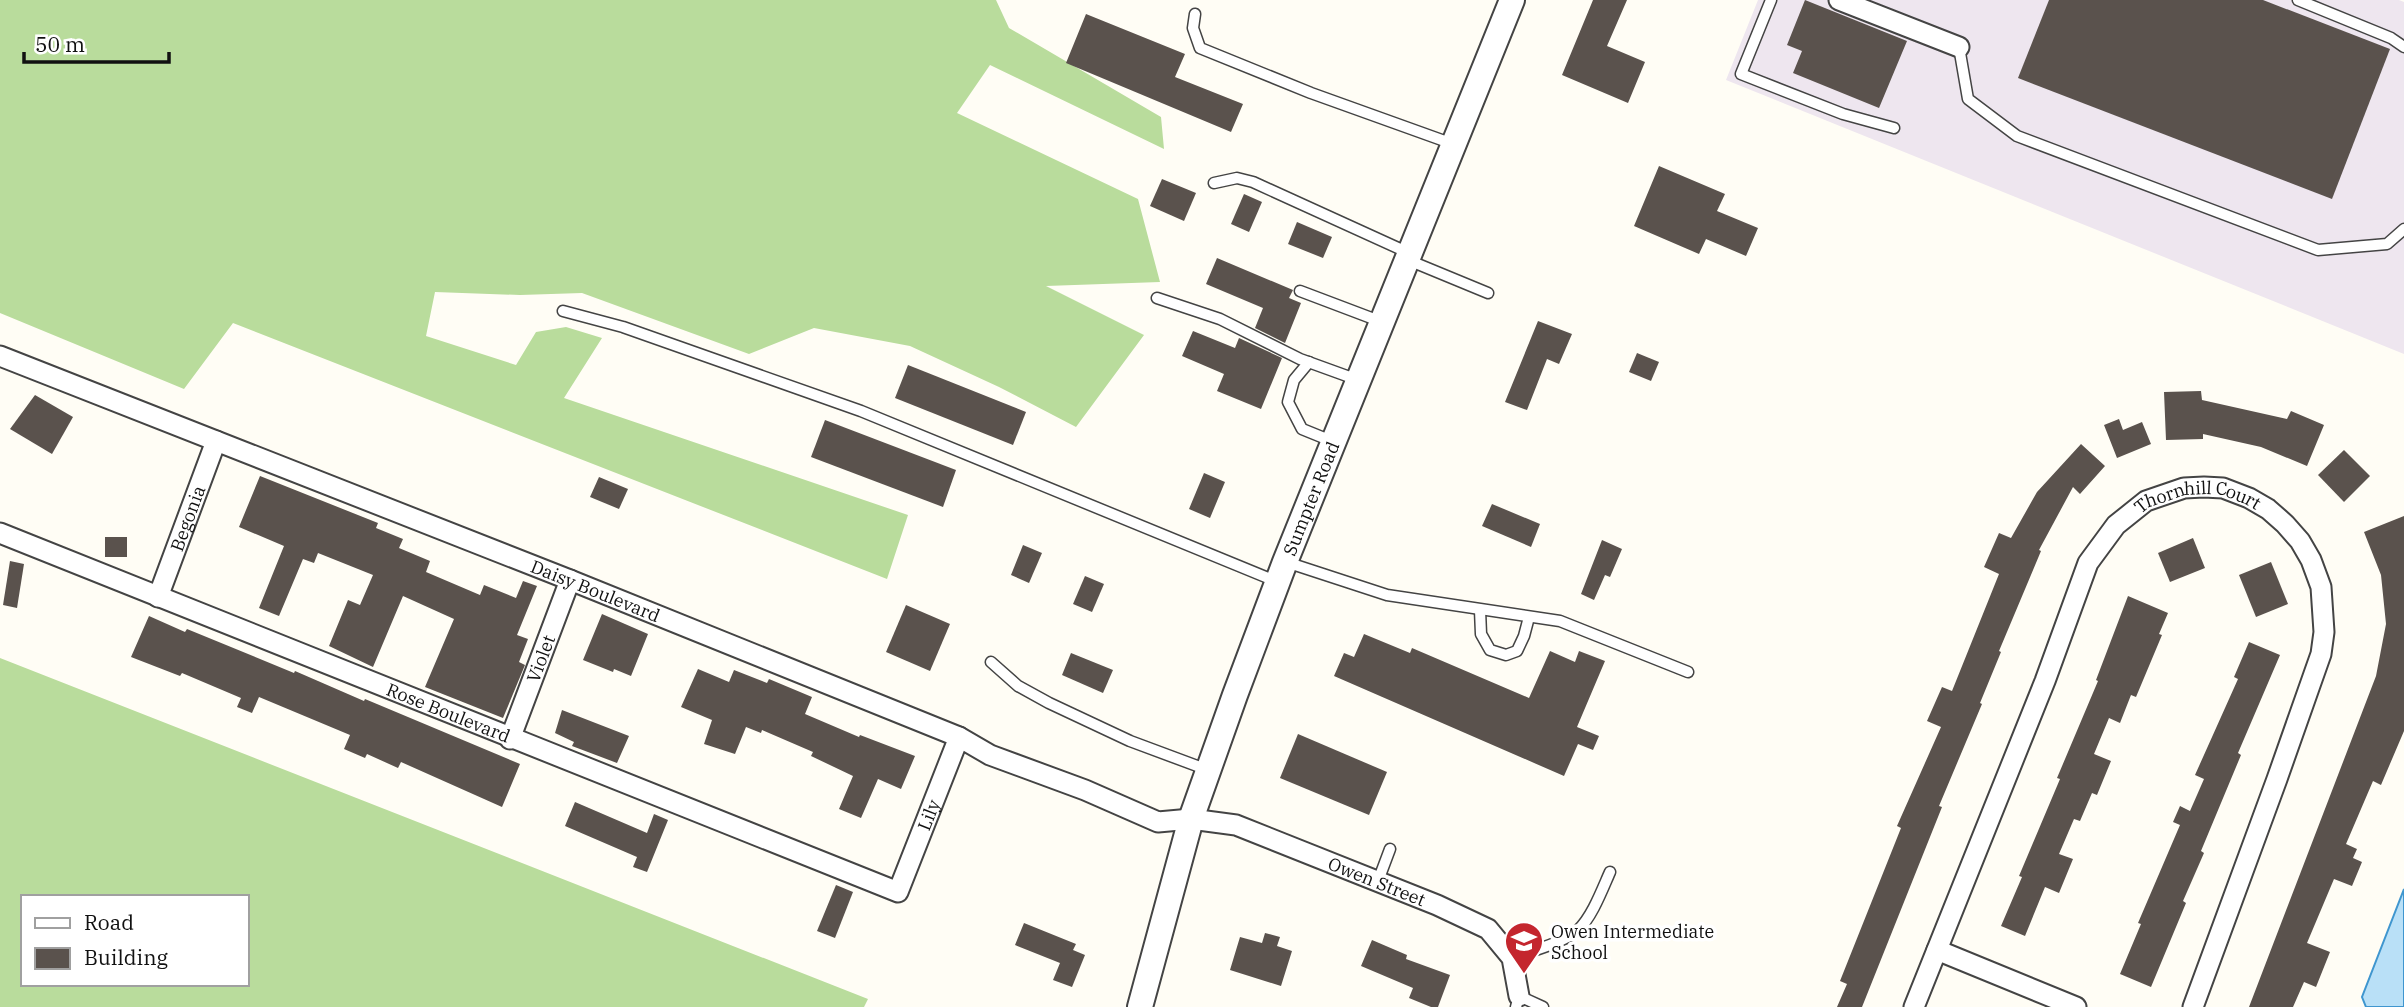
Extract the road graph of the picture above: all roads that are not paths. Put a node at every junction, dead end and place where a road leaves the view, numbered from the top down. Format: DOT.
graph roads {
  1 [pos="1512,0"];
  2 [pos="1771,0"];
  3 [pos="1839,0"];
  4 [pos="2298,0"];
  5 [pos="1877,7"];
  6 [pos="1195,14"];
  7 [pos="1959,47"];
  8 [pos="2404,47"];
  9 [pos="1894,128"];
  10 [pos="1454,144"];
  11 [pos="1214,183"];
  12 [pos="2404,229"];
  13 [pos="1409,257"];
  14 [pos="1300,291"];
  15 [pos="1488,293"];
  16 [pos="1157,298"];
  17 [pos="563,311"];
  18 [pos="1382,322"];
  19 [pos="0,356"];
  20 [pos="1309,362"];
  21 [pos="1359,380"];
  22 [pos="216,441"];
  23 [pos="1334,442"];
  24 [pos="0,533"];
  25 [pos="1282,572"];
  26 [pos="569,580"];
  27 [pos="158,597"];
  28 [pos="1480,610"];
  29 [pos="1529,617"];
  30 [pos="991,662"];
  31 [pos="1688,673"];
  32 [pos="959,737"];
  33 [pos="510,739"];
  34 [pos="1208,771"];
  35 [pos="1191,819"];
  36 [pos="1390,849"];
  37 [pos="1610,872"];
  38 [pos="1378,881"];
  39 [pos="898,892"];
  40 [pos="1937,950"];
  41 [pos="1512,958"];
  42 [pos="1518,1001"];
  43 [pos="1140,1007"];
  44 [pos="1542,1007"];
  45 [pos="1914,1007"];
  46 [pos="2077,1007"];
  47 [pos="2193,1007"];
  1 -- 10 [label="street, Sumpter Road"];
  2 -- 9 [label="lane"];
  3 -- 5 [label="street"];
  4 -- 8 [label="lane"];
  5 -- 7 [label="street"];
  6 -- 10 [label="lane"];
  7 -- 12 [label="lane"];
  10 -- 13 [label="street, Sumpter Road"];
  11 -- 13 [label="lane"];
  13 -- 15 [label="lane"];
  13 -- 18 [label="street, Sumpter Road"];
  14 -- 18 [label="lane"];
  16 -- 20 [label="lane"];
  17 -- 25 [label="lane"];
  18 -- 21 [label="street, Sumpter Road"];
  19 -- 22 [label="street, Daisy Boulevard"];
  20 -- 21 [label="lane"];
  20 -- 23 [label="lane"];
  21 -- 23 [label="street, Sumpter Road"];
  22 -- 26 [label="street, Daisy Boulevard"];
  22 -- 27 [label="street, Begonia"];
  23 -- 25 [label="street, Sumpter Road"];
  24 -- 27 [label="street, Rose Boulevard"];
  25 -- 28 [label="lane"];
  25 -- 34 [label="street, Sumpter Road"];
  26 -- 32 [label="street, Daisy Boulevard"];
  26 -- 33 [label="street, Violet"];
  27 -- 33 [label="street, Rose Boulevard"];
  28 -- 29 [label="lane"];
  28 -- 29 [label="lane"];
  29 -- 31 [label="lane"];
  30 -- 34 [label="lane"];
  32 -- 35 [label="street, Daisy Boulevard"];
  32 -- 39 [label="street, Lily"];
  33 -- 39 [label="street, Rose Boulevard"];
  34 -- 35 [label="street, Sumpter Road"];
  35 -- 38 [label="street, Owen Street"];
  35 -- 43 [label="street, Sumpter Road"];
  36 -- 38 [label="lane"];
  37 -- 41 [label="lane"];
  38 -- 41 [label="street, Owen Street"];
  40 -- 45 [label="street, Thornhill Court"];
  40 -- 46 [label="street"];
  40 -- 47 [label="street, Thornhill Court"];
  41 -- 42 [label="street, Owen Street"];
  42 -- 44 [label="lane"];
}
